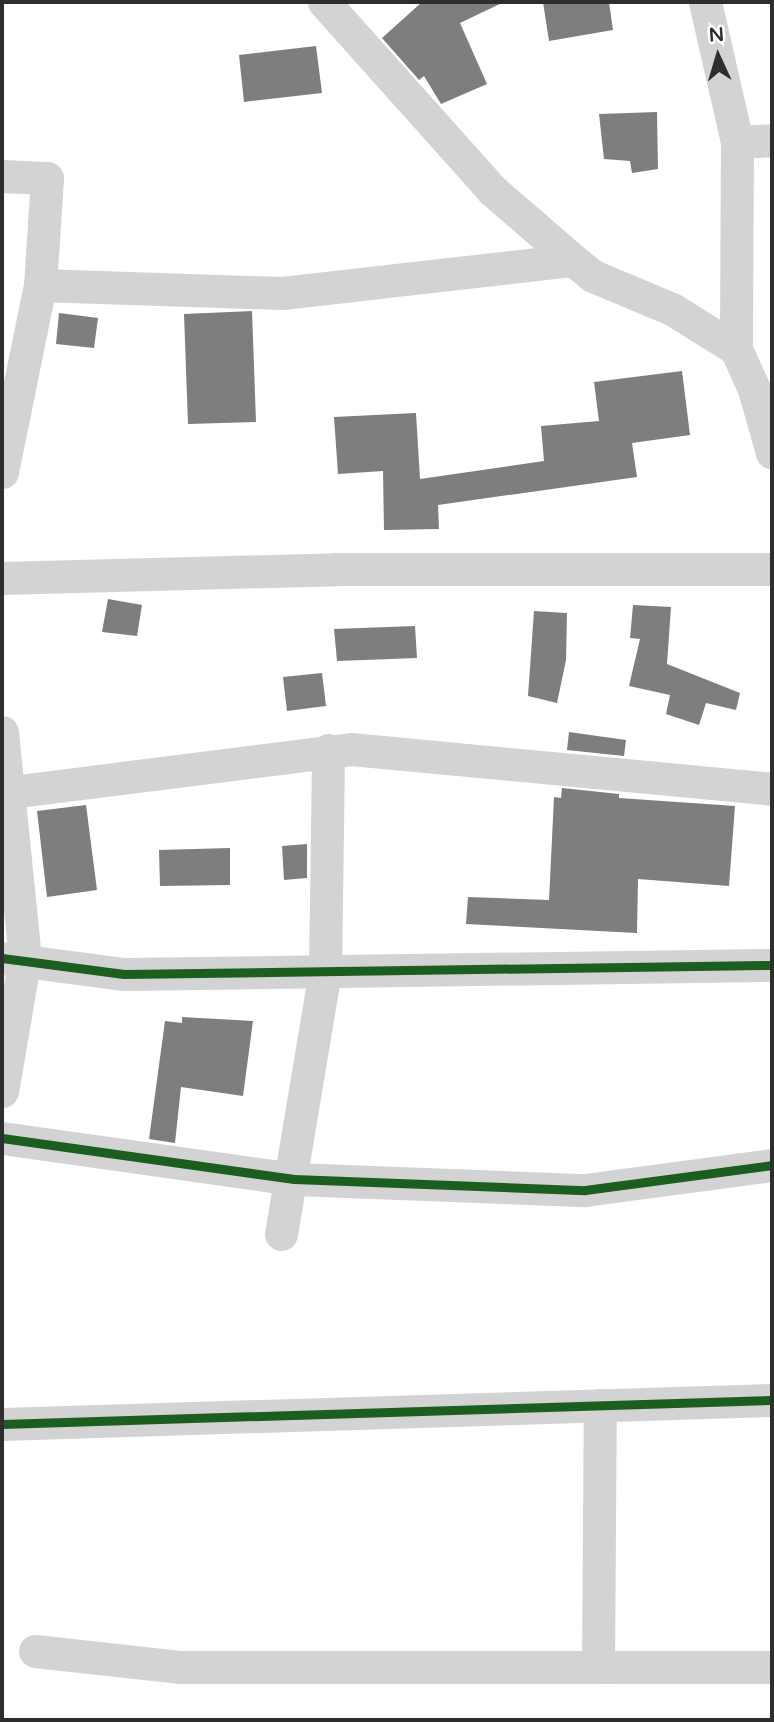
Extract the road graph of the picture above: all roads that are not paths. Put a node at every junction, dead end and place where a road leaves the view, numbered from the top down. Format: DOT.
graph roads {
  1 [pos="324,2"];
  2 [pos="705,2"];
  3 [pos="772,140"];
  4 [pos="737,142"];
  5 [pos="2,177"];
  6 [pos="573,260"];
  7 [pos="40,285"];
  8 [pos="736,349"];
  9 [pos="13,376"];
  10 [pos="763,387"];
  11 [pos="772,453"];
  12 [pos="2,472"];
  13 [pos="772,569"];
  14 [pos="2,578"];
  15 [pos="2,732"];
  16 [pos="328,750"];
  17 [pos="772,789"];
  18 [pos="11,792"];
  19 [pos="13,958"];
  20 [pos="772,965"];
  21 [pos="325,972"];
  22 [pos="2,1091"];
  23 [pos="2,1138"];
  24 [pos="772,1165"];
  25 [pos="294,1179"];
  26 [pos="281,1234"];
  27 [pos="772,1400"];
  28 [pos="600,1405"];
  29 [pos="2,1424"];
  30 [pos="35,1651"];
  31 [pos="598,1667"];
  32 [pos="772,1667"];
  1 -- 6 [label="street"];
  2 -- 4 [label="street"];
  3 -- 4 [label="street"];
  4 -- 8 [label="street"];
  5 -- 7 [label="street"];
  6 -- 7 [label="street"];
  6 -- 8 [label="street"];
  7 -- 9 [label="street"];
  8 -- 10 [label="street"];
  9 -- 12 [label="street"];
  10 -- 11 [label="street"];
  13 -- 14 [label="street"];
  15 -- 18 [label="street"];
  16 -- 17 [label="street"];
  16 -- 18 [label="street"];
  16 -- 21 [label="street"];
  18 -- 19 [label="street"];
  19 -- 21 [label="street"];
  19 -- 22 [label="street"];
  20 -- 21 [label="street"];
  21 -- 25 [label="street"];
  23 -- 25 [label="street"];
  24 -- 25 [label="street"];
  25 -- 26 [label="street"];
  27 -- 28 [label="street"];
  28 -- 29 [label="street"];
  28 -- 31 [label="street"];
  30 -- 31 [label="street"];
  31 -- 32 [label="street"];
}
